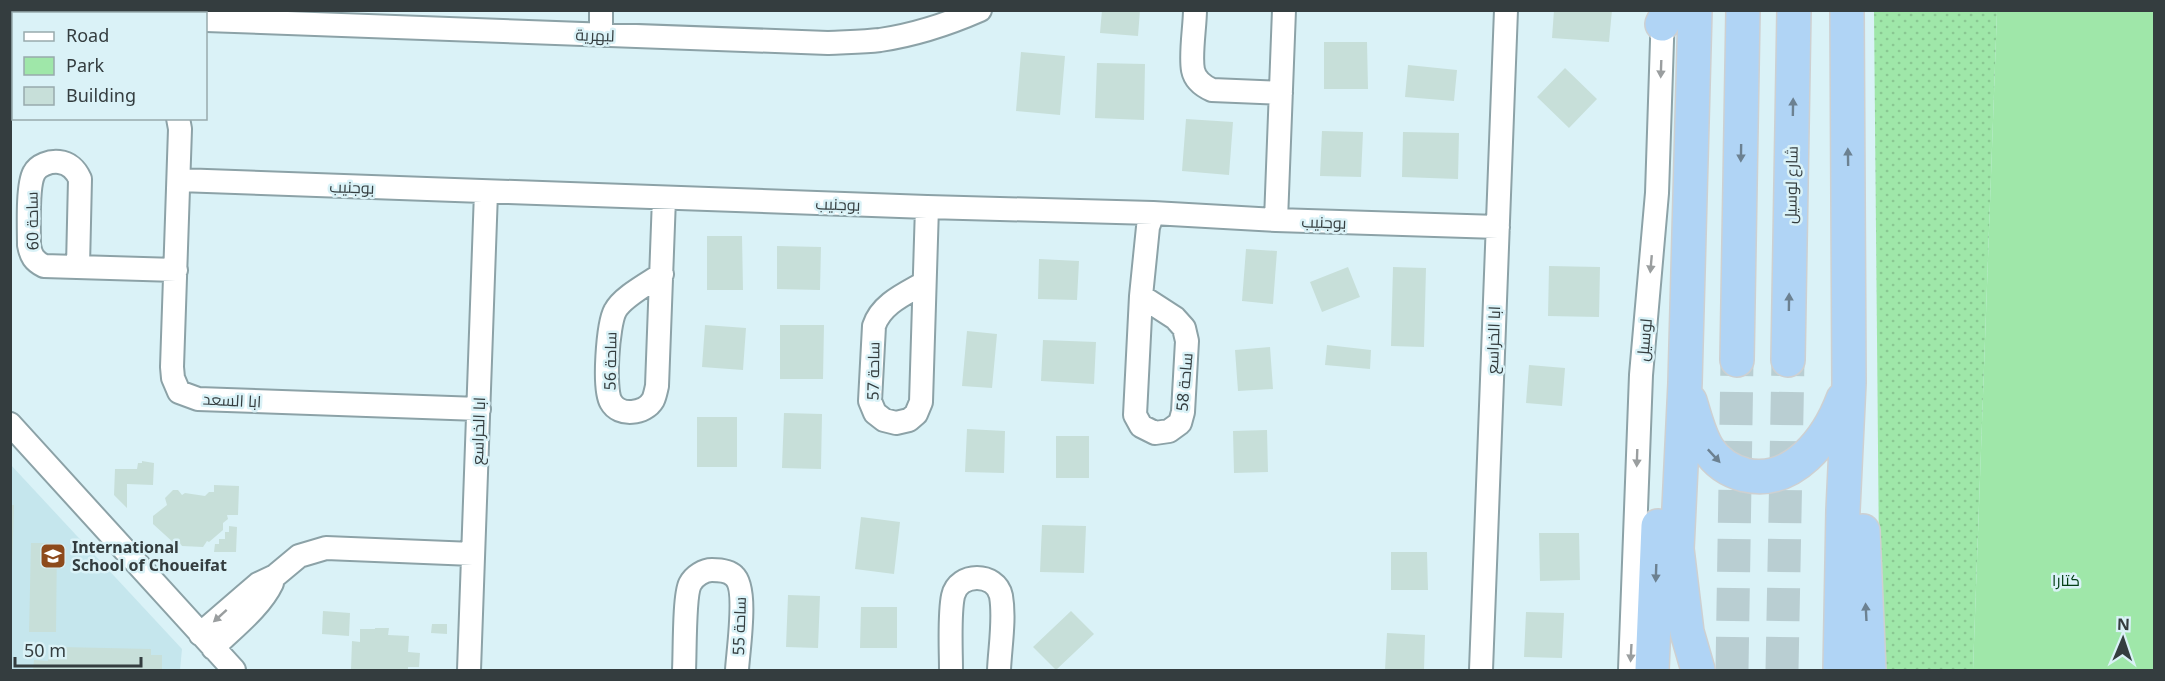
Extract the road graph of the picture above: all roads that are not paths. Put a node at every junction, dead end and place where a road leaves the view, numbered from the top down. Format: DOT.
graph roads {
  1 [pos="601,10"];
  2 [pos="980,10"];
  3 [pos="1196,10"];
  4 [pos="1284,10"];
  5 [pos="1506,10"];
  6 [pos="1695,10"];
  7 [pos="1743,10"];
  8 [pos="1794,10"];
  9 [pos="1847,10"];
  10 [pos="1665,15"];
  11 [pos="207,20"];
  12 [pos="600,35"];
  13 [pos="1281,93"];
  14 [pos="181,122"];
  15 [pos="178,180"];
  16 [pos="486,192"];
  17 [pos="1849,194"];
  18 [pos="664,198"];
  19 [pos="927,207"];
  20 [pos="1154,213"];
  21 [pos="1276,220"];
  22 [pos="1498,227"];
  23 [pos="78,266"];
  24 [pos="1688,266"];
  25 [pos="176,270"];
  26 [pos="662,274"];
  27 [pos="924,283"];
  28 [pos="1141,296"];
  29 [pos="1737,360"];
  30 [pos="1788,360"];
  31 [pos="1685,383"];
  32 [pos="1849,383"];
  33 [pos="479,409"];
  34 [pos="10,424"];
  35 [pos="473,554"];
  36 [pos="207,641"];
  37 [pos="234,670"];
  38 [pos="469,670"];
  39 [pos="684,670"];
  40 [pos="737,670"];
  41 [pos="951,670"];
  42 [pos="999,670"];
  43 [pos="1481,670"];
  44 [pos="1630,670"];
  45 [pos="1652,670"];
  46 [pos="1698,670"];
  47 [pos="1840,670"];
  48 [pos="1869,670"];
  1 -- 12 [label="street"];
  2 -- 12 [label="street, لبهرية"];
  3 -- 13 [label="street"];
  4 -- 13 [label="street"];
  5 -- 22 [label="street, ابا الخراسع"];
  6 -- 24 [label="highway"];
  7 -- 29 [label="highway, one-way"];
  30 -- 8 [label="highway, شارع لوسيل, one-way"];
  17 -- 9 [label="highway, one-way"];
  10 -- 44 [label="street, لوسيل, one-way"];
  11 -- 12 [label="street, لبهرية"];
  13 -- 21 [label="street"];
  14 -- 15 [label="street, ابا السعد"];
  15 -- 16 [label="street, بوجنيب"];
  15 -- 25 [label="street, ابا السعد"];
  16 -- 18 [label="street, بوجنيب"];
  16 -- 33 [label="street, ابا الخراسع"];
  17 -- 32 [label="highway"];
  48 -- 17 [label="highway, one-way"];
  18 -- 19 [label="street, بوجنيب"];
  18 -- 26 [label="street, ساحة 56"];
  19 -- 20 [label="street, بوجنيب"];
  19 -- 27 [label="street, ساحة 57"];
  20 -- 21 [label="street, بوجنيب"];
  20 -- 28 [label="street, ساحة 58"];
  21 -- 22 [label="street, بوجنيب"];
  22 -- 43 [label="street, ابا الخراسع"];
  23 -- 25 [label="street"];
  24 -- 31 [label="highway"];
  24 -- 45 [label="highway, one-way"];
  25 -- 33 [label="street, ابا السعد"];
  26 -- 26 [label="street, ساحة 56"];
  27 -- 27 [label="street, ساحة 57"];
  28 -- 28 [label="street, ساحة 58"];
  31 -- 32 [label="highway, one-way"];
  31 -- 46 [label="highway"];
  32 -- 47 [label="highway"];
  33 -- 35 [label="street, ابا الخراسع"];
  34 -- 36 [label="street"];
  35 -- 36 [label="street"];
  35 -- 38 [label="street, ابا الخراسع"];
  36 -- 37 [label="street"];
  39 -- 40 [label="street, ساحة 55"];
  41 -- 42 [label="street"];
}
